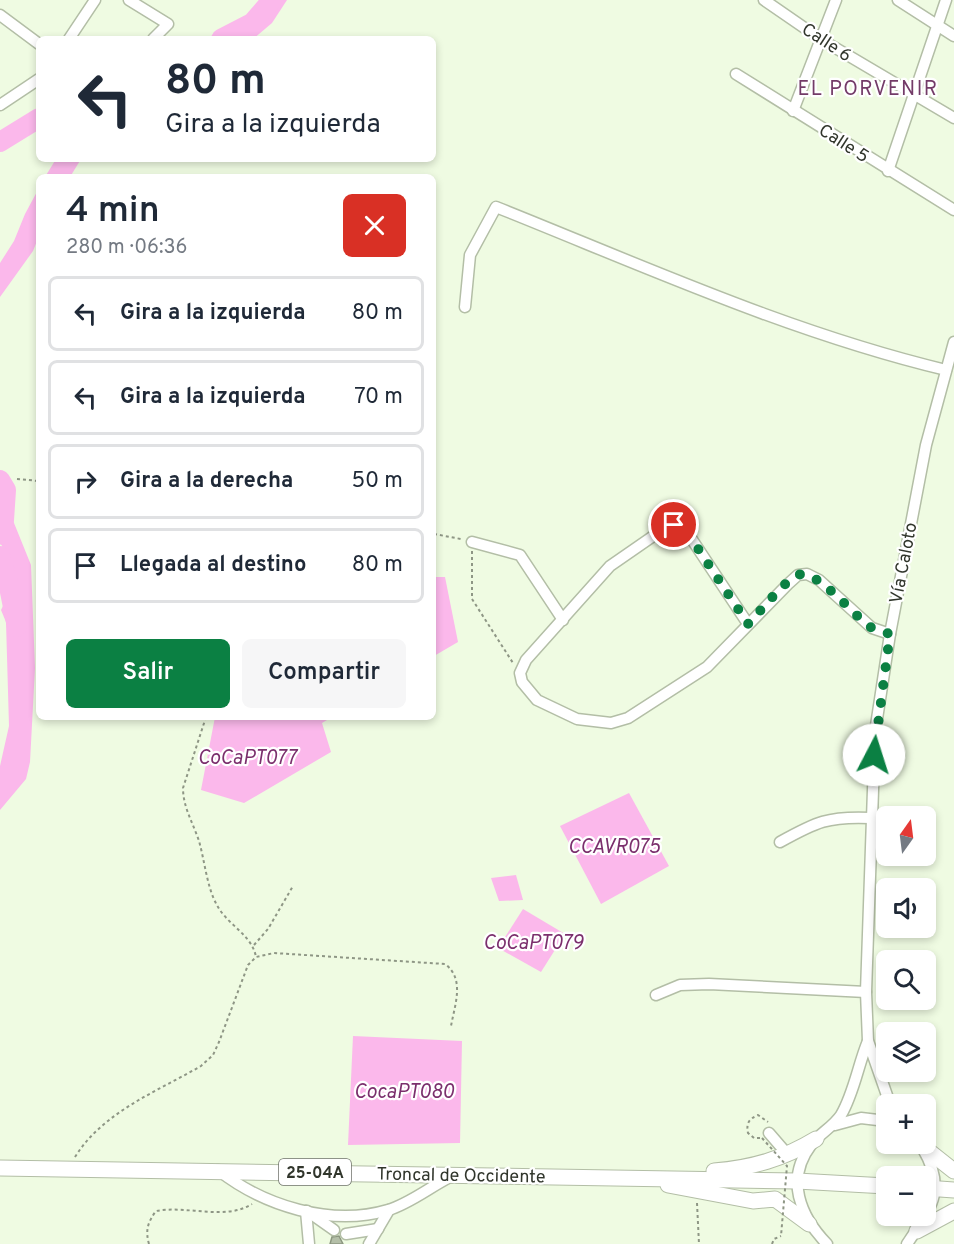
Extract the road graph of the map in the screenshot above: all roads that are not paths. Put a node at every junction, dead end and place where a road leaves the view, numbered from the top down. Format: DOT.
graph roads {
  1 [pos="94,0"];
  2 [pos="129,0"];
  3 [pos="764,0"];
  4 [pos="836,0"];
  5 [pos="898,0"];
  6 [pos="946,0"];
  7 [pos="0,15"];
  8 [pos="937,25"];
  9 [pos="71,36"];
  10 [pos="156,36"];
  11 [pos="954,36"];
  12 [pos="822,40"];
  13 [pos="36,42"];
  14 [pos="736,74"];
  15 [pos="36,81"];
  16 [pos="912,95"];
  17 [pos="0,105"];
  18 [pos="794,111"];
  19 [pos="954,118"];
  20 [pos="888,171"];
  21 [pos="954,210"];
  22 [pos="465,307"];
  23 [pos="954,342"];
  24 [pos="946,370"];
  25 [pos="472,542"];
  26 [pos="563,620"];
  27 [pos="748,624"];
  28 [pos="890,634"];
  29 [pos="871,818"];
  30 [pos="780,842"];
  31 [pos="866,992"];
  32 [pos="656,995"];
  33 [pos="868,1041"];
  34 [pos="887,1094"];
  35 [pos="876,1120"];
  36 [pos="829,1128"];
  37 [pos="769,1133"];
  38 [pos="816,1139"];
  39 [pos="933,1154"];
  40 [pos="788,1155"];
  41 [pos="0,1168"];
  42 [pos="218,1170"];
  43 [pos="954,1171"];
  44 [pos="454,1174"];
  45 [pos="630,1178"];
  46 [pos="797,1181"];
  47 [pos="876,1185"];
  48 [pos="936,1188"];
  49 [pos="954,1190"];
  50 [pos="389,1210"];
  51 [pos="306,1211"];
  52 [pos="954,1211"];
  53 [pos="808,1224"];
  54 [pos="378,1229"];
  55 [pos="334,1230"];
  56 [pos="346,1234"];
  57 [pos="912,1237"];
  58 [pos="825,1241"];
  59 [pos="309,1244"];
  60 [pos="369,1244"];
  61 [pos="902,1244"];
  1 -- 9 [label="street"];
  2 -- 10 [label="street"];
  3 -- 12 [label="street, Calle 6"];
  4 -- 12 [label="street"];
  5 -- 8 [label="street"];
  6 -- 8 [label="street"];
  7 -- 13 [label="street"];
  8 -- 11 [label="street"];
  8 -- 16 [label="street"];
  12 -- 16 [label="street, Calle 6"];
  12 -- 18 [label="street"];
  14 -- 18 [label="street, Calle 5"];
  15 -- 17 [label="street"];
  16 -- 19 [label="street, Calle 6"];
  16 -- 20 [label="street"];
  18 -- 20 [label="street, Calle 5"];
  20 -- 21 [label="street, Calle 5"];
  22 -- 24 [label="street"];
  23 -- 24 [label="street, Vía Caloto"];
  24 -- 28 [label="street, Vía Caloto"];
  25 -- 26 [label="street"];
  26 -- 27 [label="street"];
  26 -- 27 [label="street"];
  27 -- 28 [label="street"];
  28 -- 29 [label="street, Vía Caloto"];
  29 -- 30 [label="street"];
  29 -- 31 [label="street, Vía Caloto"];
  31 -- 32 [label="street"];
  31 -- 33 [label="street, Vía Caloto"];
  33 -- 34 [label="street, Vía Caloto"];
  33 -- 36 [label="street, Vía Caloto"];
  35 -- 36 [label="street"];
  36 -- 38 [label="street, Vía Caloto"];
  37 -- 40 [label="street"];
  38 -- 40 [label="highway"];
  38 -- 46 [label="street, Vía Caloto"];
  39 -- 43 [label="highway"];
  40 -- 45 [label="highway"];
  41 -- 42 [label="highway, Troncal de Occidente / 25-04A"];
  42 -- 44 [label="highway, Troncal de Occidente / 25-04A"];
  42 -- 51 [label="street"];
  44 -- 45 [label="highway, Troncal de Occidente / 25-04A"];
  44 -- 50 [label="street"];
  45 -- 46 [label="highway, Troncal de Occidente / 25-04A"];
  45 -- 53 [label="highway"];
  46 -- 47 [label="highway, Troncal de Occidente / 25-04A"];
  46 -- 53 [label="street, Vía Caloto"];
  48 -- 49 [label="highway"];
  50 -- 51 [label="street"];
  50 -- 54 [label="street"];
  51 -- 55 [label="street"];
  51 -- 59 [label="street"];
  52 -- 57 [label="highway"];
  53 -- 58 [label="street, Vía Caloto"];
  54 -- 56 [label="street"];
  54 -- 60 [label="street"];
  57 -- 61 [label="street"];
}
